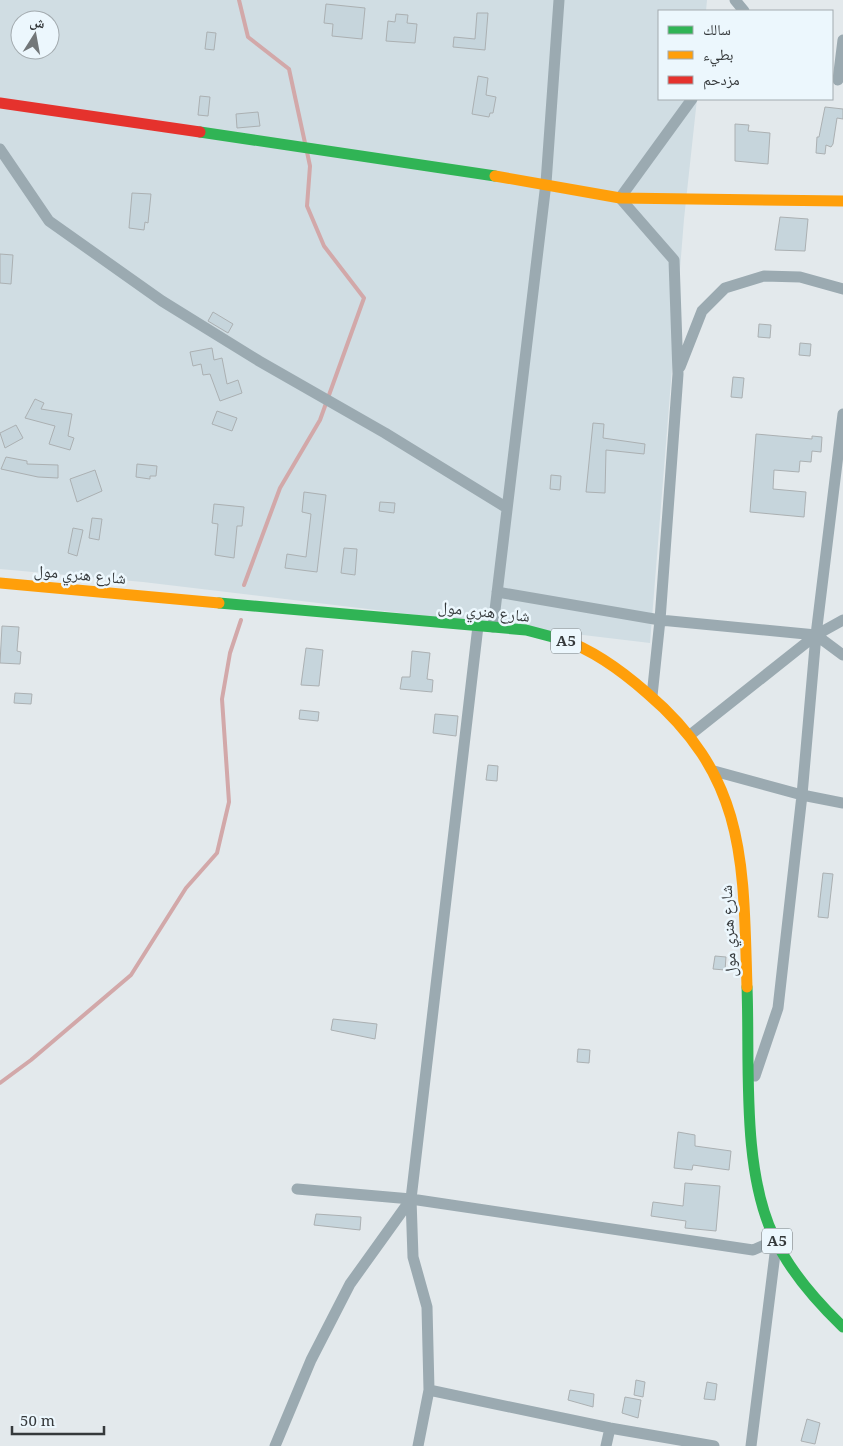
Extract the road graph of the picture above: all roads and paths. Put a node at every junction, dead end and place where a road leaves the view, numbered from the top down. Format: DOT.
graph roads {
  1 [pos="559,0"];
  2 [pos="735,0"];
  3 [pos="743,10"];
  4 [pos="843,40"];
  5 [pos="838,78"];
  6 [pos="691,100"];
  7 [pos="0,103"];
  8 [pos="0,149"];
  9 [pos="546,183"];
  10 [pos="620,198"];
  11 [pos="843,201"];
  12 [pos="843,289"];
  13 [pos="678,374"];
  14 [pos="843,414"];
  15 [pos="507,508"];
  16 [pos="0,584"];
  17 [pos="497,592"];
  18 [pos="660,620"];
  19 [pos="843,620"];
  20 [pos="478,626"];
  21 [pos="493,627"];
  22 [pos="816,635"];
  23 [pos="843,655"];
  24 [pos="652,696"];
  25 [pos="690,735"];
  26 [pos="714,771"];
  27 [pos="802,795"];
  28 [pos="843,803"];
  29 [pos="750,1089"];
  30 [pos="297,1189"];
  31 [pos="411,1199"];
  32 [pos="776,1240"];
  33 [pos="843,1328"];
  34 [pos="429,1390"];
  35 [pos="610,1428"];
  36 [pos="275,1446"];
  37 [pos="418,1446"];
  38 [pos="606,1446"];
  39 [pos="714,1446"];
  40 [pos="751,1446"];
  1 -- 9 [label="street"];
  2 -- 3 [label="street"];
  4 -- 5 [label="street"];
  6 -- 10 [label="street"];
  7 -- 9 [label="main road"];
  8 -- 15 [label="street"];
  9 -- 10 [label="main road"];
  9 -- 15 [label="street"];
  10 -- 11 [label="main road"];
  10 -- 13 [label="street"];
  12 -- 13 [label="street"];
  13 -- 18 [label="street"];
  14 -- 22 [label="street"];
  15 -- 17 [label="street"];
  16 -- 20 [label="main road, شارع هنري مول / A5"];
  17 -- 18 [label="street"];
  17 -- 21 [label="street"];
  18 -- 22 [label="street"];
  18 -- 24 [label="street"];
  19 -- 22 [label="street"];
  20 -- 21 [label="main road, شارع هنري مول / A5"];
  20 -- 31 [label="street"];
  21 -- 24 [label="main road, شارع هنري مول / A5"];
  22 -- 23 [label="street"];
  22 -- 25 [label="street"];
  22 -- 27 [label="street"];
  24 -- 25 [label="main road, شارع هنري مول / A5"];
  25 -- 26 [label="main road, شارع هنري مول / A5"];
  26 -- 27 [label="street"];
  26 -- 29 [label="main road, شارع هنري مول / A5"];
  27 -- 28 [label="street"];
  27 -- 29 [label="street"];
  29 -- 32 [label="main road, شارع هنري مول / A5"];
  30 -- 31 [label="street"];
  31 -- 32 [label="street"];
  31 -- 34 [label="street"];
  31 -- 36 [label="street"];
  32 -- 33 [label="main road, شارع هنري مول / A5"];
  32 -- 40 [label="street"];
  34 -- 35 [label="street"];
  34 -- 37 [label="street"];
  35 -- 38 [label="street"];
  35 -- 39 [label="street"];
}
